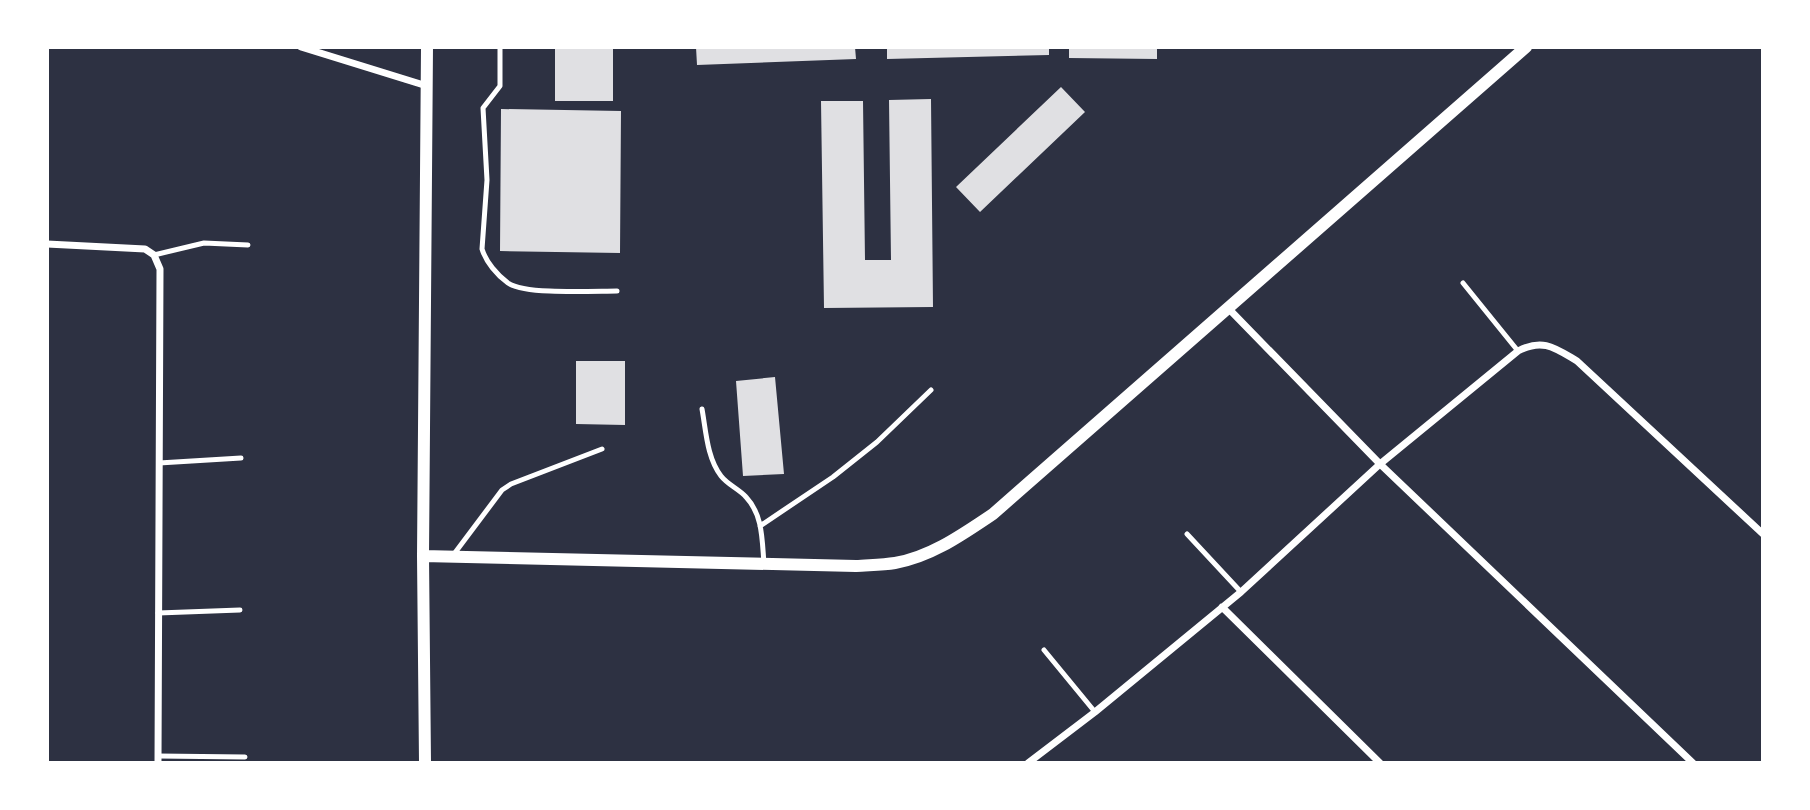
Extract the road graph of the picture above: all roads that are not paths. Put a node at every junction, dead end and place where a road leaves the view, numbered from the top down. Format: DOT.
graph roads {
  1 [pos="301,47"];
  2 [pos="427,47"];
  3 [pos="500,47"];
  4 [pos="1526,47"];
  5 [pos="427,86"];
  6 [pos="47,244"];
  7 [pos="248,245"];
  8 [pos="154,255"];
  9 [pos="1463,283"];
  10 [pos="617,291"];
  11 [pos="1228,308"];
  12 [pos="1518,351"];
  13 [pos="931,390"];
  14 [pos="702,409"];
  15 [pos="602,449"];
  16 [pos="241,458"];
  17 [pos="159,463"];
  18 [pos="1380,464"];
  19 [pos="760,526"];
  20 [pos="1187,534"];
  21 [pos="1763,534"];
  22 [pos="423,556"];
  23 [pos="452,557"];
  24 [pos="764,564"];
  25 [pos="1241,592"];
  26 [pos="1222,607"];
  27 [pos="240,610"];
  28 [pos="158,613"];
  29 [pos="1044,650"];
  30 [pos="1095,712"];
  31 [pos="245,757"];
  32 [pos="158,759"];
  33 [pos="425,763"];
  34 [pos="1028,763"];
  35 [pos="1380,763"];
  36 [pos="1693,763"];
  1 -- 5 [label="street"];
  2 -- 5 [label="street"];
  3 -- 10 [label="lane"];
  4 -- 11 [label="street"];
  5 -- 22 [label="street"];
  6 -- 8 [label="street"];
  7 -- 8 [label="lane"];
  8 -- 17 [label="street"];
  9 -- 12 [label="lane"];
  11 -- 18 [label="street"];
  11 -- 24 [label="street"];
  12 -- 18 [label="street"];
  12 -- 21 [label="street"];
  13 -- 19 [label="lane"];
  14 -- 19 [label="lane"];
  15 -- 23 [label="lane"];
  16 -- 17 [label="lane"];
  17 -- 28 [label="street"];
  18 -- 25 [label="street"];
  18 -- 36 [label="street"];
  19 -- 24 [label="lane"];
  20 -- 25 [label="lane"];
  22 -- 23 [label="street"];
  22 -- 33 [label="street"];
  23 -- 24 [label="street"];
  25 -- 26 [label="street"];
  26 -- 30 [label="street"];
  26 -- 35 [label="street"];
  27 -- 28 [label="lane"];
  28 -- 32 [label="street"];
  29 -- 30 [label="lane"];
  30 -- 34 [label="street"];
  31 -- 32 [label="lane"];
}
